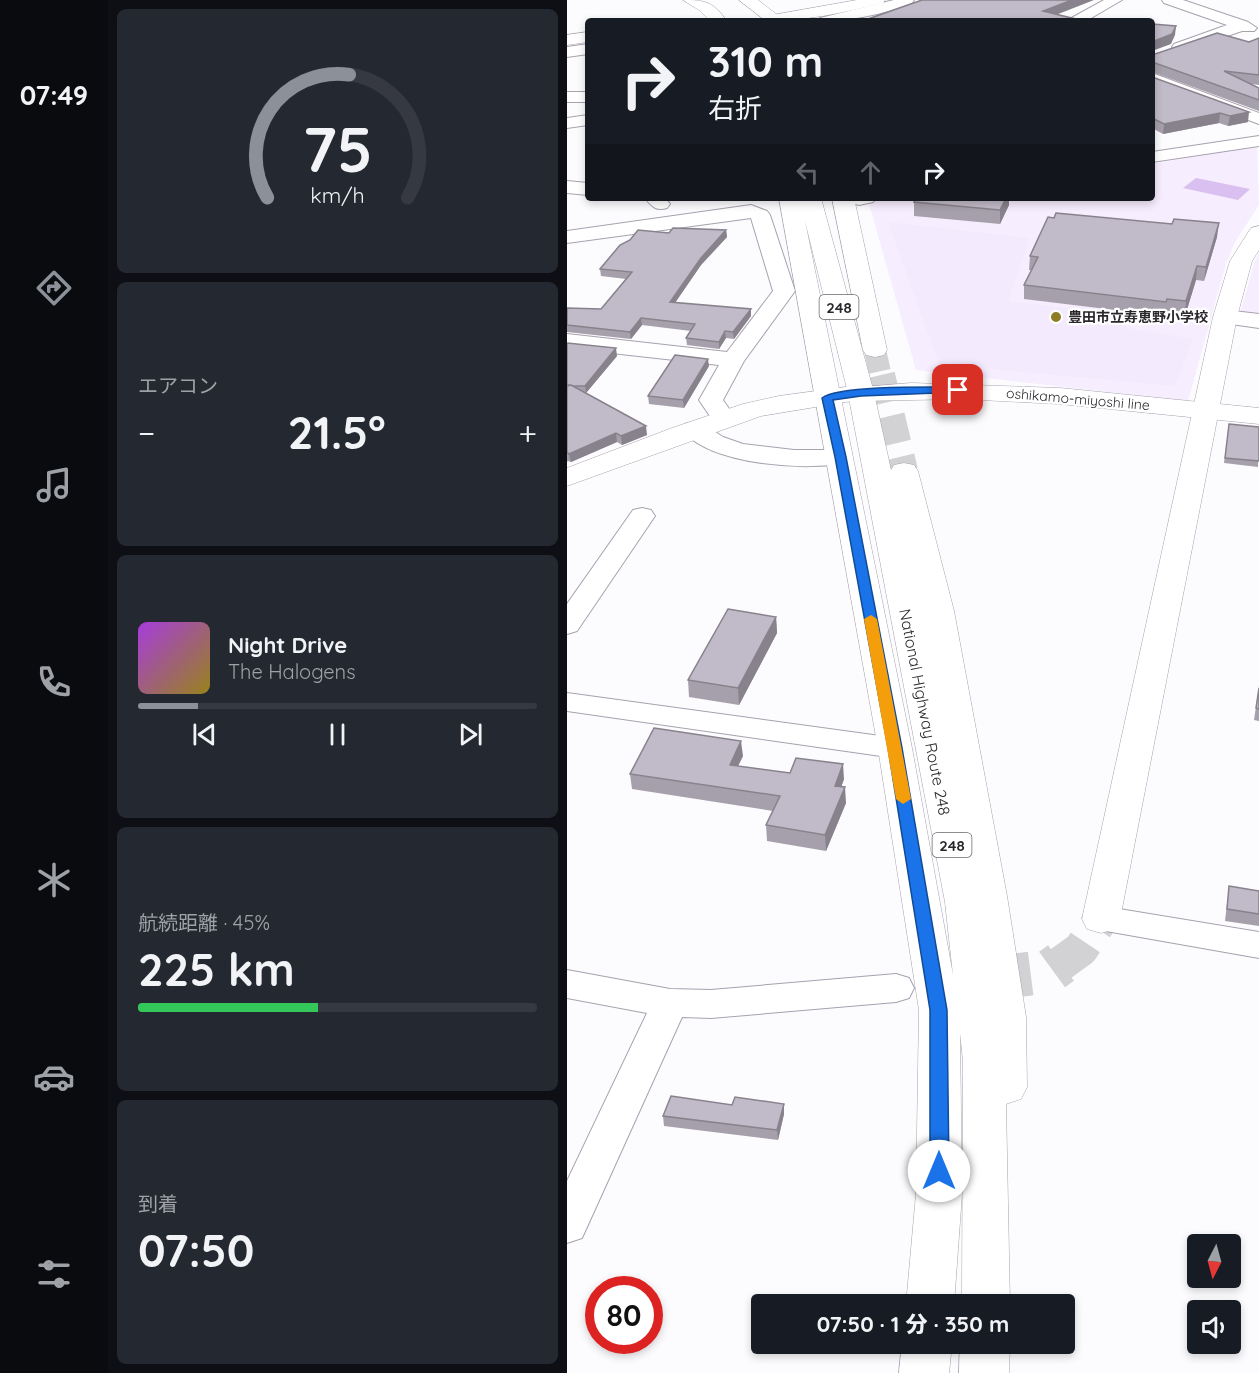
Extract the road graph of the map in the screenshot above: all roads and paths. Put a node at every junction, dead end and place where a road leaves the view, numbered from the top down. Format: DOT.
graph roads {
  1 [pos="691,0"];
  2 [pos="712,0"];
  3 [pos="729,0"];
  4 [pos="747,0"];
  5 [pos="877,0"];
  6 [pos="907,0"];
  7 [pos="1115,0"];
  8 [pos="1169,0"];
  9 [pos="716,18"];
  10 [pos="743,18"];
  11 [pos="744,18"];
  12 [pos="769,18"];
  13 [pos="790,18"];
  14 [pos="840,18"];
  15 [pos="1080,18"];
  16 [pos="1243,25"];
  17 [pos="1259,32"];
  18 [pos="567,35"];
  19 [pos="585,36"];
  20 [pos="585,37"];
  21 [pos="567,40"];
  22 [pos="567,47"];
  23 [pos="585,47"];
  24 [pos="585,48"];
  25 [pos="567,52"];
  26 [pos="1162,54"];
  27 [pos="1155,79"];
  28 [pos="567,97"];
  29 [pos="585,98"];
  30 [pos="1259,119"];
  31 [pos="585,120"];
  32 [pos="567,123"];
  33 [pos="1259,128"];
  34 [pos="1259,141"];
  35 [pos="1155,143"];
  36 [pos="1155,157"];
  37 [pos="567,187"];
  38 [pos="585,189"];
  39 [pos="856,201"];
  40 [pos="797,203"];
  41 [pos="567,218"];
  42 [pos="610,221"];
  43 [pos="1259,233"];
  44 [pos="567,237"];
  45 [pos="799,285"];
  46 [pos="1225,317"];
  47 [pos="1259,321"];
  48 [pos="567,341"];
  49 [pos="875,350"];
  50 [pos="733,360"];
  51 [pos="844,395"];
  52 [pos="1205,410"];
  53 [pos="1259,416"];
  54 [pos="725,420"];
  55 [pos="694,429"];
  56 [pos="840,457"];
  57 [pos="905,471"];
  58 [pos="567,478"];
  59 [pos="642,516"];
  60 [pos="579,592"];
  61 [pos="567,625"];
  62 [pos="567,702"];
  63 [pos="895,748"];
  64 [pos="1101,919"];
  65 [pos="1259,945"];
  66 [pos="567,984"];
  67 [pos="896,988"];
  68 [pos="670,1004"];
  69 [pos="985,1184"];
  70 [pos="567,1225"];
  71 [pos="931,1294"];
  72 [pos="986,1294"];
  73 [pos="926,1354"];
  74 [pos="985,1354"];
  75 [pos="924,1373"];
  76 [pos="984,1373"];
  1 -- 9 [label="main road"];
  2 -- 10 [label="main road"];
  3 -- 11 [label="main road"];
  4 -- 12 [label="main road"];
  5 -- 13 [label="main road"];
  6 -- 14 [label="street"];
  7 -- 15 [label="street"];
  8 -- 16 [label="street"];
  16 -- 17 [label="street"];
  16 -- 26 [label="street"];
  18 -- 19 [label="street"];
  20 -- 21 [label="main road"];
  22 -- 23 [label="main road"];
  24 -- 25 [label="street"];
  27 -- 30 [label="street"];
  28 -- 29 [label="street"];
  31 -- 32 [label="street"];
  33 -- 35 [label="street"];
  34 -- 36 [label="street"];
  37 -- 38 [label="street"];
  39 -- 49 [label="main road, 248"];
  40 -- 45 [label="main road, National Highway Route 248 / 248"];
  40 -- 51 [label="main road, National Highway Route 248 / 248"];
  41 -- 42 [label="street"];
  42 -- 44 [label="street"];
  42 -- 45 [label="street"];
  43 -- 46 [label="main road"];
  45 -- 50 [label="street"];
  45 -- 51 [label="main road, National Highway Route 248 / 248"];
  46 -- 47 [label="street"];
  46 -- 52 [label="main road"];
  48 -- 50 [label="street"];
  50 -- 54 [label="street"];
  51 -- 52 [label="main road, oshikamo-miyoshi line"];
  51 -- 54 [label="main road, oshikamo-miyoshi line"];
  51 -- 56 [label="main road, National Highway Route 248 / 248"];
  51 -- 69 [label="main road, National Highway Route 248 / 248"];
  52 -- 53 [label="main road, oshikamo-miyoshi line"];
  52 -- 64 [label="main road"];
  54 -- 55 [label="main road, oshikamo-miyoshi line"];
  55 -- 56 [label="street"];
  55 -- 58 [label="main road, oshikamo-miyoshi line"];
  56 -- 63 [label="main road, National Highway Route 248 / 248"];
  57 -- 69 [label="main road, 248"];
  59 -- 60 [label="street"];
  60 -- 61 [label="street"];
  62 -- 63 [label="street"];
  63 -- 71 [label="main road, National Highway Route 248 / 248"];
  64 -- 65 [label="street"];
  66 -- 68 [label="street"];
  67 -- 68 [label="street"];
  68 -- 70 [label="street"];
  69 -- 72 [label="main road, National Highway Route 248 / 248"];
  73 -- 75 [label="main road"];
  74 -- 76 [label="main road"];
}
